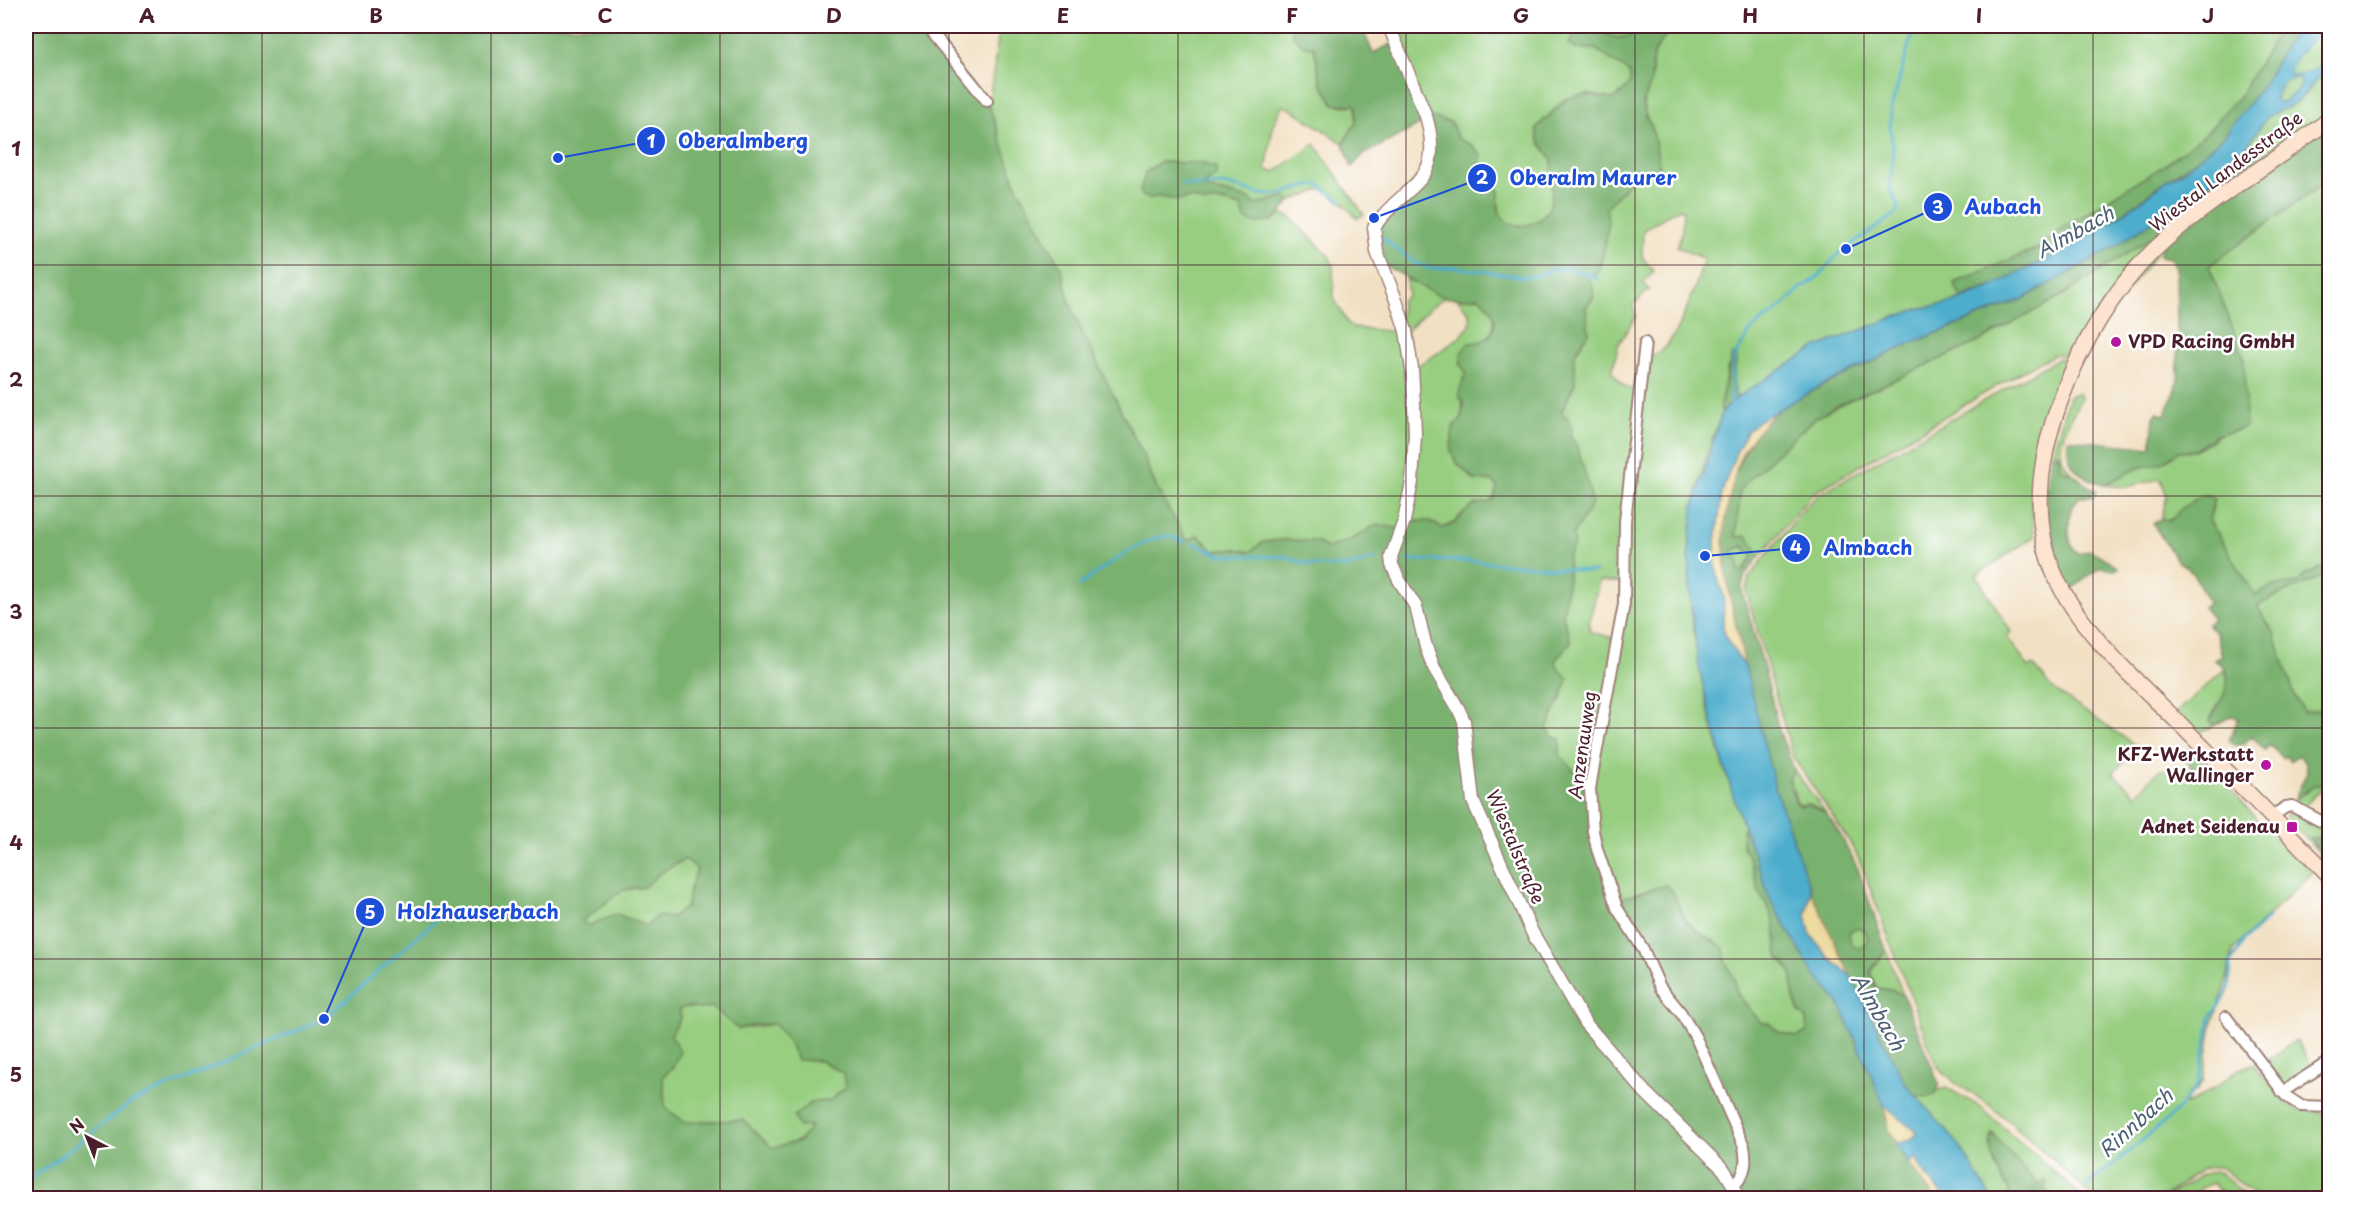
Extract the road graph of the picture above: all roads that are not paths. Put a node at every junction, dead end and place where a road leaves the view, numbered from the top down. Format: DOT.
graph roads {
  1 [pos="926,26"];
  2 [pos="1389,26"];
  3 [pos="987,101"];
  4 [pos="2330,119"];
  5 [pos="1645,343"];
  6 [pos="2272,816"];
  7 [pos="2330,826"];
  8 [pos="2330,876"];
  9 [pos="2226,1017"];
  10 [pos="2330,1061"];
  11 [pos="2282,1092"];
  12 [pos="2330,1107"];
  13 [pos="1736,1192"];
  1 -- 3 [label="street"];
  2 -- 13 [label="street, Wiestalstraße"];
  4 -- 6 [label="main road, Wiestal Landesstraße"];
  5 -- 13 [label="street, Anzenauweg"];
  6 -- 7 [label="street"];
  6 -- 8 [label="main road, Wiestal Landesstraße"];
  9 -- 11 [label="street"];
  10 -- 11 [label="street"];
  11 -- 12 [label="street"];
}
